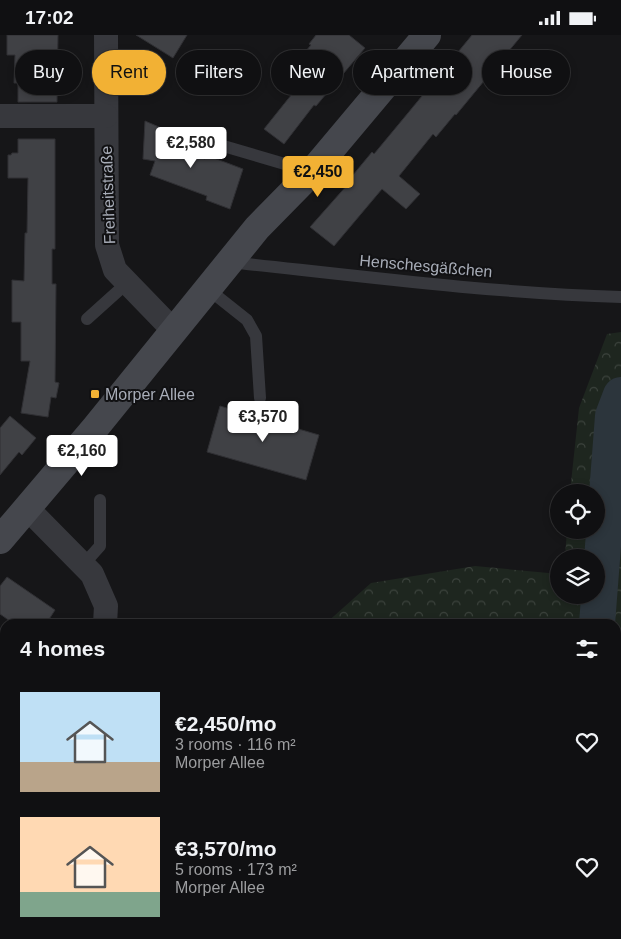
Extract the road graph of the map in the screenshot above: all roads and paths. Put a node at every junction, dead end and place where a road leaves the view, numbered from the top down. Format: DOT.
graph roads {
  1 [pos="106,35"];
  2 [pos="427,35"];
  3 [pos="0,116"];
  4 [pos="106,116"];
  5 [pos="196,138"];
  6 [pos="312,173"];
  7 [pos="229,262"];
  8 [pos="127,283"];
  9 [pos="208,289"];
  10 [pos="621,297"];
  11 [pos="86,319"];
  12 [pos="174,331"];
  13 [pos="260,398"];
  14 [pos="100,500"];
  15 [pos="28,509"];
  16 [pos="0,540"];
  17 [pos="83,565"];
  18 [pos="105,619"];
  1 -- 4 [label="street, Freiheitstraße"];
  2 -- 6 [label="street"];
  3 -- 4 [label="street"];
  4 -- 8 [label="street, Freiheitstraße"];
  5 -- 6 [label="lane"];
  6 -- 7 [label="street"];
  7 -- 9 [label="street"];
  7 -- 10 [label="lane, Henschesgäßchen"];
  8 -- 11 [label="lane"];
  8 -- 12 [label="street, Freiheitstraße"];
  9 -- 12 [label="street"];
  9 -- 13 [label="lane"];
  12 -- 15 [label="street"];
  14 -- 17 [label="lane"];
  15 -- 16 [label="street"];
  15 -- 17 [label="street"];
  17 -- 18 [label="street"];
}
